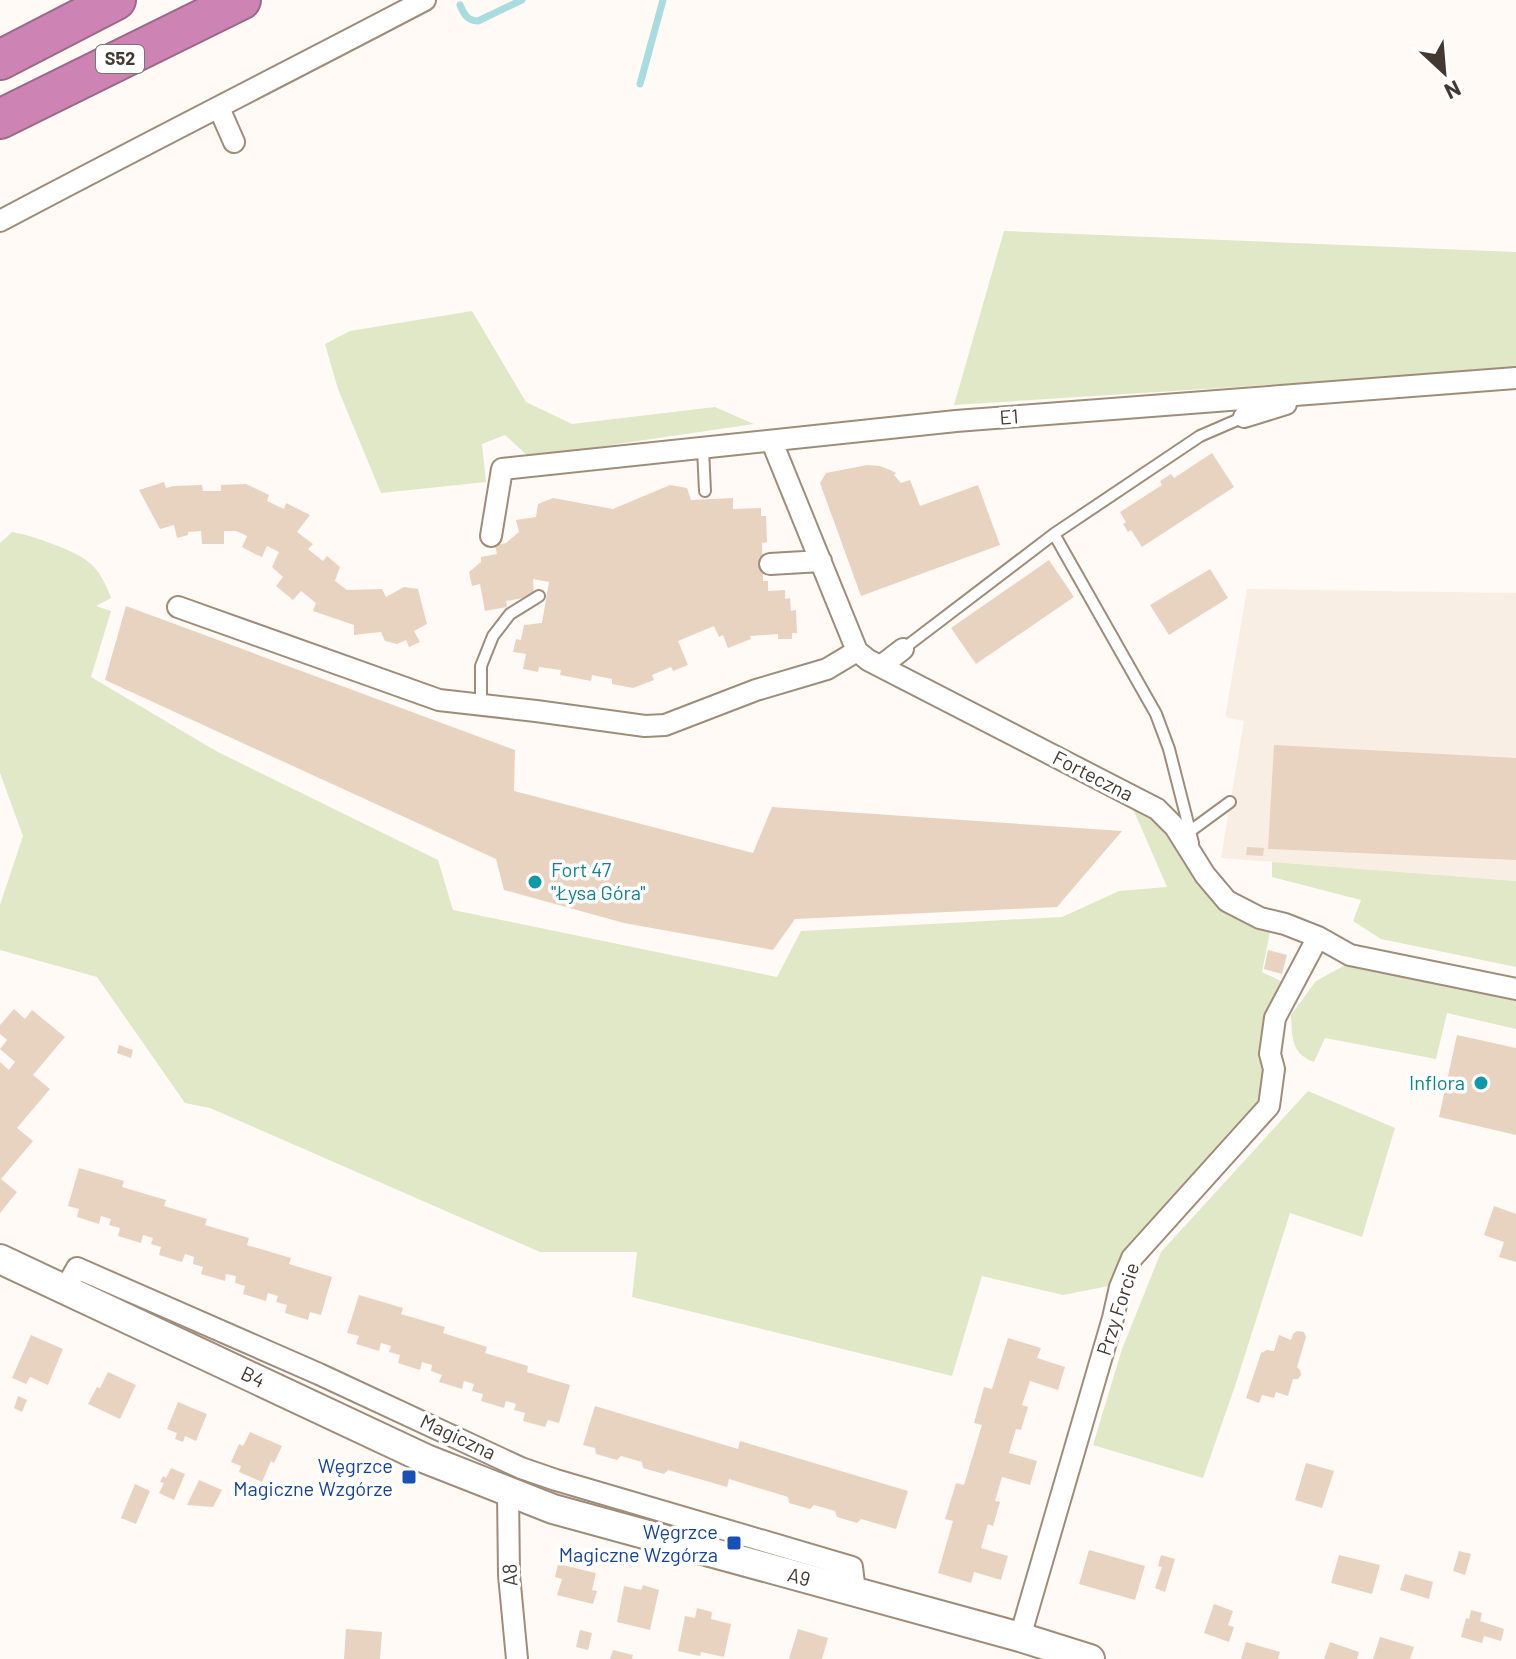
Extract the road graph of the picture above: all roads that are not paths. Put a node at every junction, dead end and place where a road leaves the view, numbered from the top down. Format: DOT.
graph roads {
  1 [pos="116,0"];
  2 [pos="241,0"];
  3 [pos="425,0"];
  4 [pos="0,60"];
  5 [pos="219,108"];
  6 [pos="0,119"];
  7 [pos="234,142"];
  8 [pos="0,221"];
  9 [pos="1516,378"];
  10 [pos="1321,394"];
  11 [pos="1244,417"];
  12 [pos="772,442"];
  13 [pos="703,449"];
  14 [pos="705,491"];
  15 [pos="1054,534"];
  16 [pos="491,536"];
  17 [pos="821,561"];
  18 [pos="770,564"];
  19 [pos="539,596"];
  20 [pos="178,607"];
  21 [pos="903,649"];
  22 [pos="857,651"];
  23 [pos="881,666"];
  24 [pos="481,705"];
  25 [pos="1230,802"];
  26 [pos="1189,832"];
  27 [pos="1205,875"];
  28 [pos="1318,937"];
  29 [pos="1516,989"];
  30 [pos="0,1259"];
  31 [pos="65,1289"];
  32 [pos="508,1491"];
  33 [pos="855,1592"];
  34 [pos="1020,1637"];
  35 [pos="517,1659"];
  36 [pos="1090,1659"];
  1 -- 4 [label="highway"];
  2 -- 6 [label="highway, S52"];
  3 -- 5 [label="street"];
  5 -- 7 [label="street"];
  5 -- 8 [label="street"];
  9 -- 10 [label="street, E1"];
  10 -- 11 [label="street"];
  10 -- 12 [label="street, E1"];
  11 -- 15 [label="lane"];
  12 -- 13 [label="street, E1"];
  12 -- 17 [label="street"];
  13 -- 14 [label="lane"];
  13 -- 16 [label="street, E1"];
  15 -- 21 [label="lane"];
  15 -- 26 [label="lane"];
  17 -- 18 [label="street"];
  17 -- 22 [label="street"];
  19 -- 24 [label="lane"];
  20 -- 24 [label="street"];
  21 -- 23 [label="street"];
  22 -- 23 [label="street, Forteczna"];
  22 -- 24 [label="street"];
  23 -- 27 [label="street, Forteczna"];
  25 -- 26 [label="lane"];
  26 -- 27 [label="lane"];
  27 -- 28 [label="street, Forteczna"];
  28 -- 29 [label="street, Forteczna"];
  28 -- 34 [label="street, Przy Forcie"];
  30 -- 31 [label="street, B4"];
  31 -- 32 [label="street, B4"];
  31 -- 33 [label="street, Magiczna"];
  32 -- 33 [label="street, A9"];
  32 -- 35 [label="street, A8"];
  33 -- 34 [label="street, A9"];
  34 -- 36 [label="street, A9"];
}
